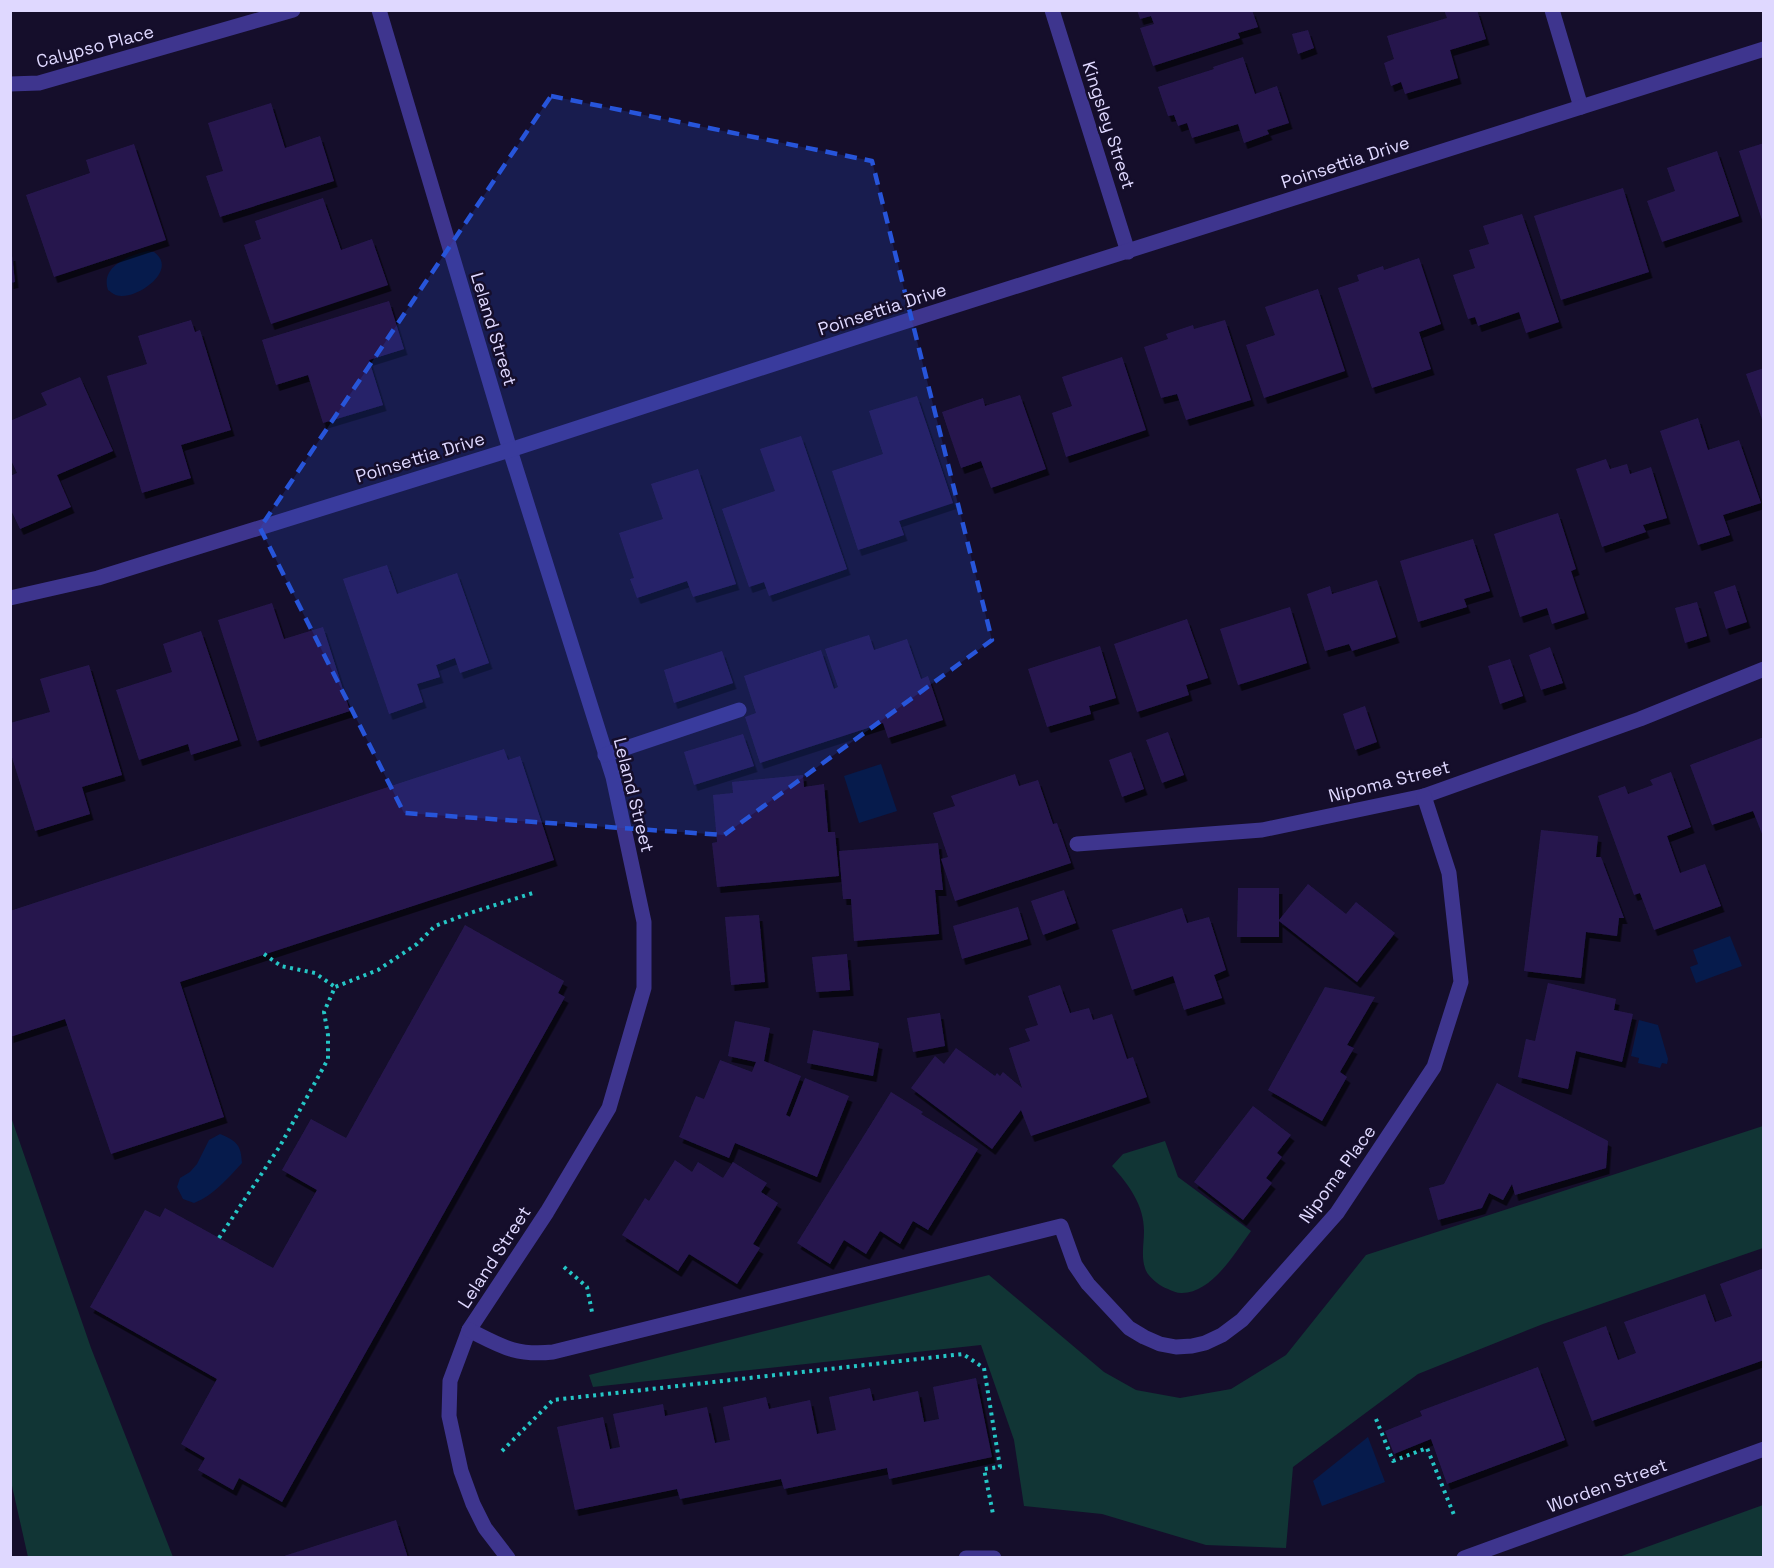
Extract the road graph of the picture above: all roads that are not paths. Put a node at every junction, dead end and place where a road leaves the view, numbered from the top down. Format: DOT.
graph roads {
  1 [pos="293,10"];
  2 [pos="379,10"];
  3 [pos="1052,10"];
  4 [pos="1552,10"];
  5 [pos="1764,49"];
  6 [pos="10,84"];
  7 [pos="1581,107"];
  8 [pos="1128,252"];
  9 [pos="510,450"];
  10 [pos="10,598"];
  11 [pos="1764,669"];
  12 [pos="739,710"];
  13 [pos="605,755"];
  14 [pos="1424,796"];
  15 [pos="1077,844"];
  16 [pos="469,1330"];
  17 [pos="1764,1449"];
  18 [pos="508,1557"];
  19 [pos="966,1557"];
  20 [pos="994,1557"];
  21 [pos="1464,1557"];
  1 -- 6 [label="street, Calypso Place"];
  2 -- 9 [label="street, Leland Street"];
  3 -- 8 [label="street, Kingsley Street"];
  4 -- 7 [label="street"];
  5 -- 7 [label="street, Poinsettia Drive"];
  7 -- 8 [label="street, Poinsettia Drive"];
  8 -- 9 [label="street, Poinsettia Drive"];
  9 -- 10 [label="street, Poinsettia Drive"];
  9 -- 13 [label="street, Leland Street"];
  11 -- 14 [label="street, Nipoma Street"];
  12 -- 13 [label="street"];
  13 -- 16 [label="street, Leland Street"];
  14 -- 15 [label="street, Nipoma Street"];
  14 -- 16 [label="street, Nipoma Place"];
  16 -- 18 [label="street, Leland Street"];
  17 -- 21 [label="street, Worden Street"];
  19 -- 20 [label="street"];
}
